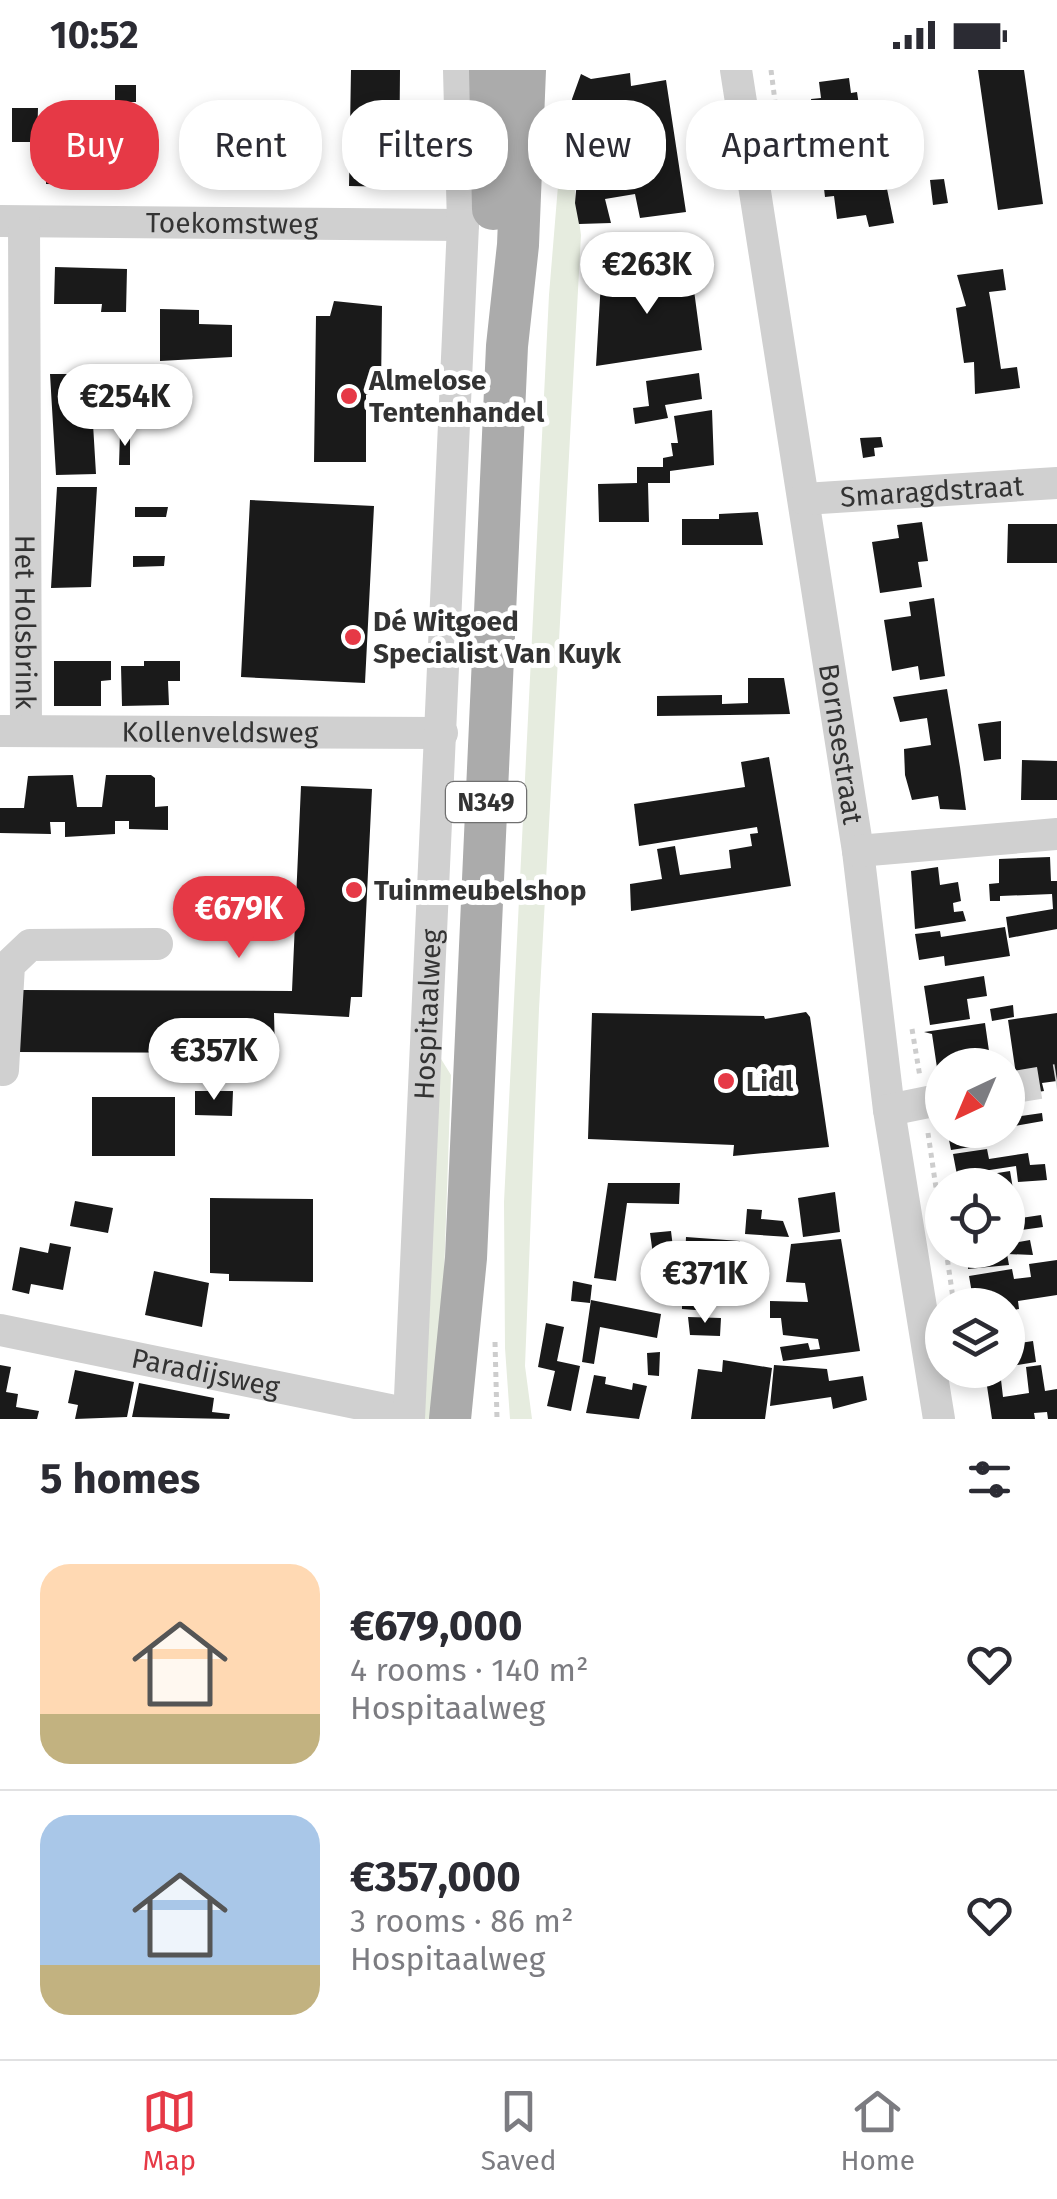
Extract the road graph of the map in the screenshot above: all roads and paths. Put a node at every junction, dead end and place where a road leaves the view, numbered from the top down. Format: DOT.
graph roads {
  1 [pos="459,70"];
  2 [pos="490,70"];
  3 [pos="525,70"];
  4 [pos="736,70"];
  5 [pos="12,221"];
  6 [pos="463,226"];
  7 [pos="507,346"];
  8 [pos="13,445"];
  9 [pos="1057,483"];
  10 [pos="804,499"];
  11 [pos="12,513"];
  12 [pos="13,731"];
  13 [pos="442,733"];
  14 [pos="1057,834"];
  15 [pos="858,851"];
  16 [pos="158,944"];
  17 [pos="3,1070"];
  18 [pos="925,1103"];
  19 [pos="889,1110"];
  20 [pos="466,1258"];
  21 [pos="0,1330"];
  22 [pos="423,1417"];
  23 [pos="470,1419"];
  24 [pos="940,1419"];
  1 -- 6 [label="street, Hospitaalweg"];
  2 -- 7 [label="main road, N349"];
  3 -- 7 [label="main road, N349"];
  4 -- 10 [label="street, Bornsestraat"];
  5 -- 6 [label="street, Toekomstweg"];
  5 -- 8 [label="street, Het Holsbrink"];
  6 -- 13 [label="street, Hospitaalweg"];
  7 -- 20 [label="main road, N349"];
  8 -- 11 [label="street, Het Holsbrink"];
  9 -- 10 [label="street, Smaragdstraat"];
  10 -- 15 [label="street, Bornsestraat"];
  11 -- 12 [label="street, Het Holsbrink"];
  12 -- 13 [label="street, Kollenveldsweg"];
  13 -- 22 [label="street, Hospitaalweg"];
  14 -- 15 [label="street"];
  15 -- 19 [label="street, Bornsestraat"];
  16 -- 17 [label="street"];
  18 -- 19 [label="street"];
  19 -- 24 [label="street, Bornsestraat"];
  20 -- 22 [label="main road, N349"];
  20 -- 23 [label="main road, N349"];
  21 -- 22 [label="street, Paradijsweg"];
}
